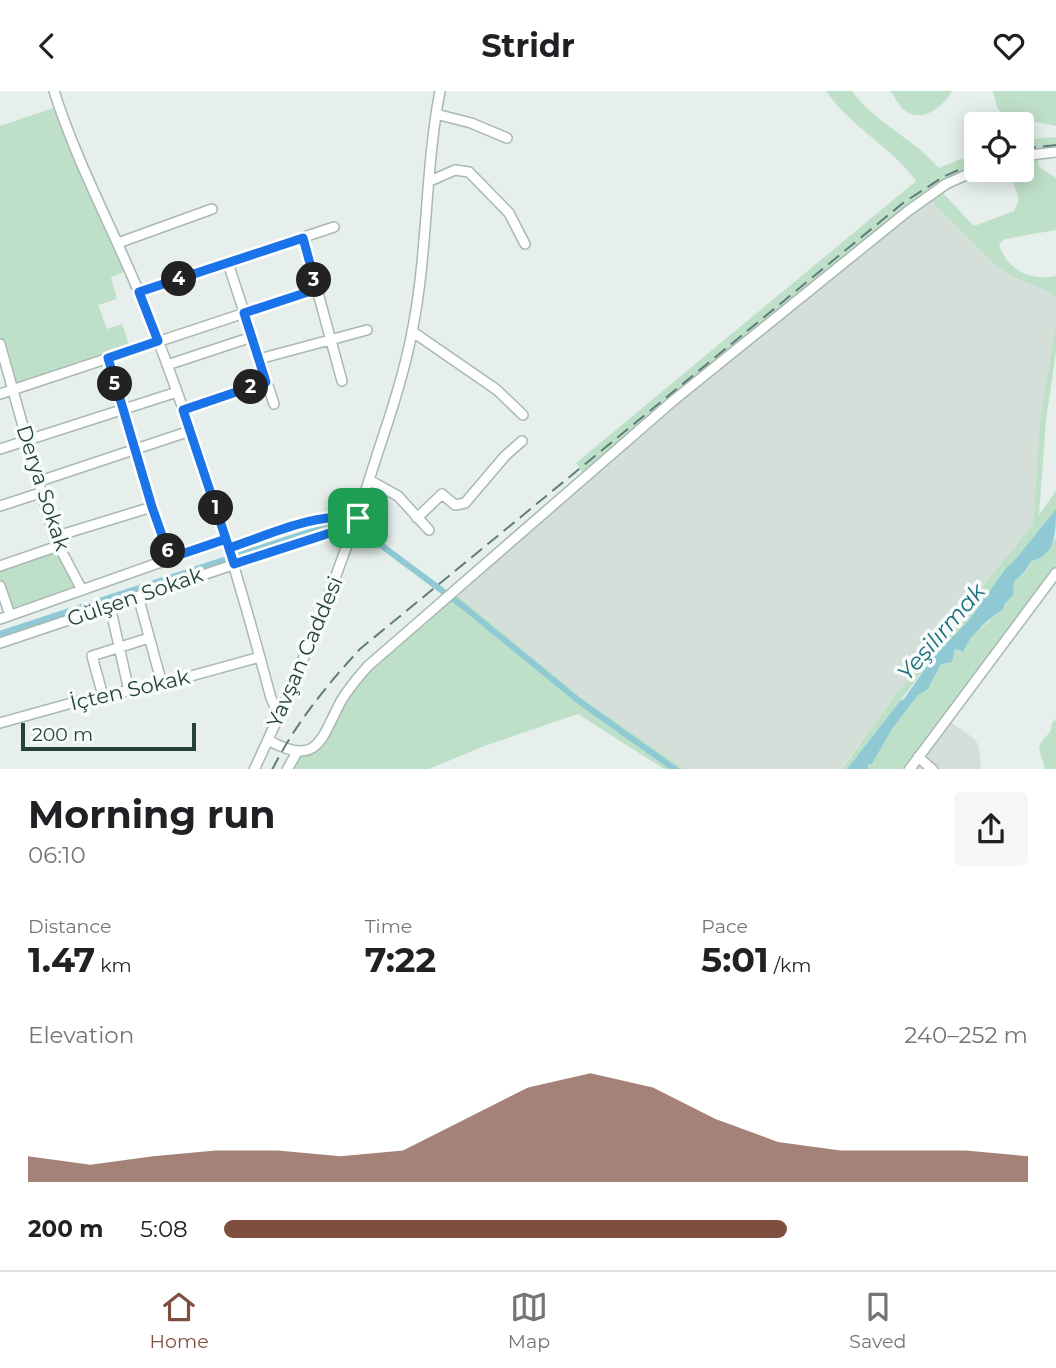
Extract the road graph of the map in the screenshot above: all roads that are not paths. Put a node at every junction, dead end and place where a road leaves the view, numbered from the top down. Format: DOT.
graph roads {
  1 [pos="54,91"];
  2 [pos="440,91"];
  3 [pos="436,114"];
  4 [pos="508,138"];
  5 [pos="1056,152"];
  6 [pos="1034,155"];
  7 [pos="964,176"];
  8 [pos="430,181"];
  9 [pos="212,209"];
  10 [pos="334,227"];
  11 [pos="303,238"];
  12 [pos="118,243"];
  13 [pos="525,244"];
  14 [pos="228,263"];
  15 [pos="317,289"];
  16 [pos="139,292"];
  17 [pos="244,313"];
  18 [pos="367,330"];
  19 [pos="412,332"];
  20 [pos="252,337"];
  21 [pos="331,340"];
  22 [pos="158,341"];
  23 [pos="0,344"];
  24 [pos="108,358"];
  25 [pos="259,359"];
  26 [pos="167,365"];
  27 [pos="342,381"];
  28 [pos="266,382"];
  29 [pos="12,389"];
  30 [pos="177,393"];
  31 [pos="0,394"];
  32 [pos="274,404"];
  33 [pos="123,409"];
  34 [pos="183,410"];
  35 [pos="523,415"];
  36 [pos="190,431"];
  37 [pos="26,441"];
  38 [pos="522,441"];
  39 [pos="0,449"];
  40 [pos="135,449"];
  41 [pos="369,480"];
  42 [pos="37,482"];
  43 [pos="40,493"];
  44 [pos="0,506"];
  45 [pos="152,507"];
  46 [pos="417,518"];
  47 [pos="354,528"];
  48 [pos="429,530"];
  49 [pos="56,542"];
  50 [pos="231,553"];
  51 [pos="170,558"];
  52 [pos="0,566"];
  53 [pos="1056,573"];
  54 [pos="0,586"];
  55 [pos="82,590"];
  56 [pos="138,596"];
  57 [pos="110,606"];
  58 [pos="5,617"];
  59 [pos="149,638"];
  60 [pos="0,643"];
  61 [pos="120,647"];
  62 [pos="260,657"];
  63 [pos="162,684"];
  64 [pos="130,691"];
  65 [pos="103,696"];
  66 [pos="279,715"];
  67 [pos="0,723"];
  68 [pos="268,740"];
  69 [pos="297,752"];
  70 [pos="918,757"];
  71 [pos="254,769"];
  72 [pos="287,769"];
  73 [pos="909,769"];
  74 [pos="933,769"];
  1 -- 12 [label="street"];
  2 -- 3 [label="street, Yavşan Caddesi"];
  3 -- 4 [label="street"];
  3 -- 8 [label="street, Yavşan Caddesi"];
  5 -- 6 [label="street"];
  7 -- 69 [label="street"];
  8 -- 13 [label="street"];
  8 -- 19 [label="street, Yavşan Caddesi"];
  9 -- 12 [label="street"];
  10 -- 11 [label="street"];
  11 -- 14 [label="street"];
  11 -- 15 [label="street"];
  12 -- 16 [label="street"];
  14 -- 16 [label="street"];
  14 -- 17 [label="street"];
  15 -- 17 [label="street"];
  15 -- 21 [label="street"];
  16 -- 22 [label="street"];
  17 -- 20 [label="street"];
  17 -- 22 [label="street"];
  18 -- 21 [label="street"];
  19 -- 35 [label="street"];
  19 -- 41 [label="street, Yavşan Caddesi"];
  20 -- 25 [label="street"];
  20 -- 26 [label="street"];
  21 -- 25 [label="street"];
  21 -- 27 [label="street"];
  22 -- 24 [label="street"];
  22 -- 26 [label="street"];
  23 -- 29 [label="street, Derya Sokak"];
  24 -- 29 [label="street"];
  24 -- 33 [label="street"];
  25 -- 28 [label="street"];
  26 -- 30 [label="street"];
  28 -- 32 [label="street"];
  28 -- 34 [label="street"];
  29 -- 31 [label="street"];
  29 -- 37 [label="street, Derya Sokak"];
  30 -- 33 [label="street"];
  30 -- 34 [label="street"];
  33 -- 37 [label="street"];
  33 -- 40 [label="street"];
  34 -- 36 [label="street"];
  36 -- 40 [label="street"];
  36 -- 50 [label="street"];
  37 -- 39 [label="street"];
  37 -- 42 [label="street, Derya Sokak"];
  38 -- 46 [label="street"];
  40 -- 42 [label="street"];
  40 -- 45 [label="street"];
  41 -- 46 [label="street"];
  41 -- 47 [label="street, Yavşan Caddesi"];
  42 -- 43 [label="street, Derya Sokak"];
  43 -- 44 [label="street"];
  43 -- 49 [label="street, Derya Sokak"];
  45 -- 49 [label="street"];
  45 -- 51 [label="street"];
  46 -- 48 [label="street"];
  47 -- 50 [label="street, Gülşen Sokak"];
  47 -- 50 [label="street"];
  47 -- 66 [label="street, Yavşan Caddesi"];
  49 -- 52 [label="street"];
  49 -- 55 [label="street, Derya Sokak"];
  50 -- 51 [label="street"];
  50 -- 56 [label="street, Gülşen Sokak"];
  50 -- 62 [label="street"];
  51 -- 55 [label="street"];
  53 -- 70 [label="street"];
  54 -- 58 [label="street"];
  55 -- 58 [label="street"];
  56 -- 57 [label="street, Gülşen Sokak"];
  56 -- 59 [label="street"];
  57 -- 60 [label="street, Gülşen Sokak"];
  57 -- 61 [label="street"];
  59 -- 61 [label="street"];
  59 -- 63 [label="street"];
  61 -- 64 [label="street"];
  61 -- 65 [label="street"];
  62 -- 63 [label="street, İçten Sokak"];
  62 -- 66 [label="street"];
  63 -- 64 [label="street, İçten Sokak"];
  64 -- 65 [label="street, İçten Sokak"];
  65 -- 67 [label="street, İçten Sokak"];
  66 -- 68 [label="street, Yavşan Caddesi"];
  68 -- 69 [label="street"];
  68 -- 71 [label="street, Yavşan Caddesi"];
  69 -- 72 [label="street"];
  70 -- 73 [label="street"];
  70 -- 74 [label="street"];
}
